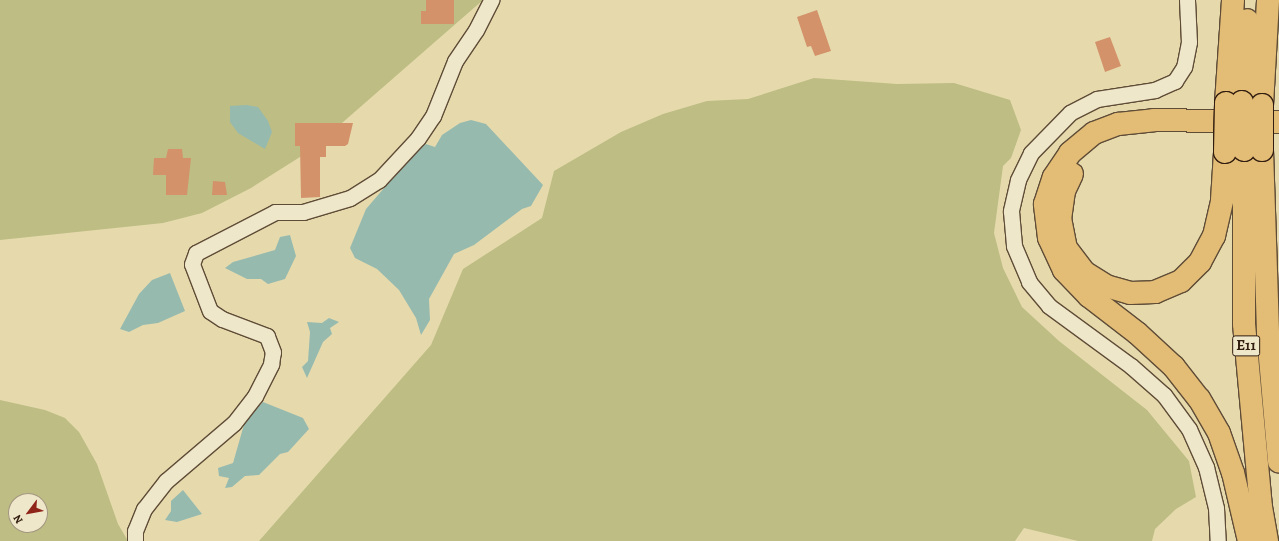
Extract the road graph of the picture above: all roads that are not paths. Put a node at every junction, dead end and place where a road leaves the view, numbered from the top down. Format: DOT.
graph roads {
  1 [pos="491,0"];
  2 [pos="1187,0"];
  3 [pos="1233,0"];
  4 [pos="1248,0"];
  5 [pos="1268,0"];
  6 [pos="1243,104"];
  7 [pos="1279,122"];
  8 [pos="1279,135"];
  9 [pos="1244,151"];
  10 [pos="1279,462"];
  11 [pos="136,541"];
  12 [pos="1218,541"];
  13 [pos="1249,541"];
  14 [pos="1267,541"];
  1 -- 11 [label="street"];
  2 -- 12 [label="street"];
  3 -- 6 [label="highway"];
  4 -- 6 [label="highway, E11"];
  5 -- 6 [label="highway, E11"];
  6 -- 9 [label="highway, bridge"];
  6 -- 9 [label="highway, E11, bridge"];
  7 -- 13 [label="highway"];
  8 -- 9 [label="highway"];
  9 -- 10 [label="highway, E11"];
  9 -- 14 [label="highway, E11"];
}
